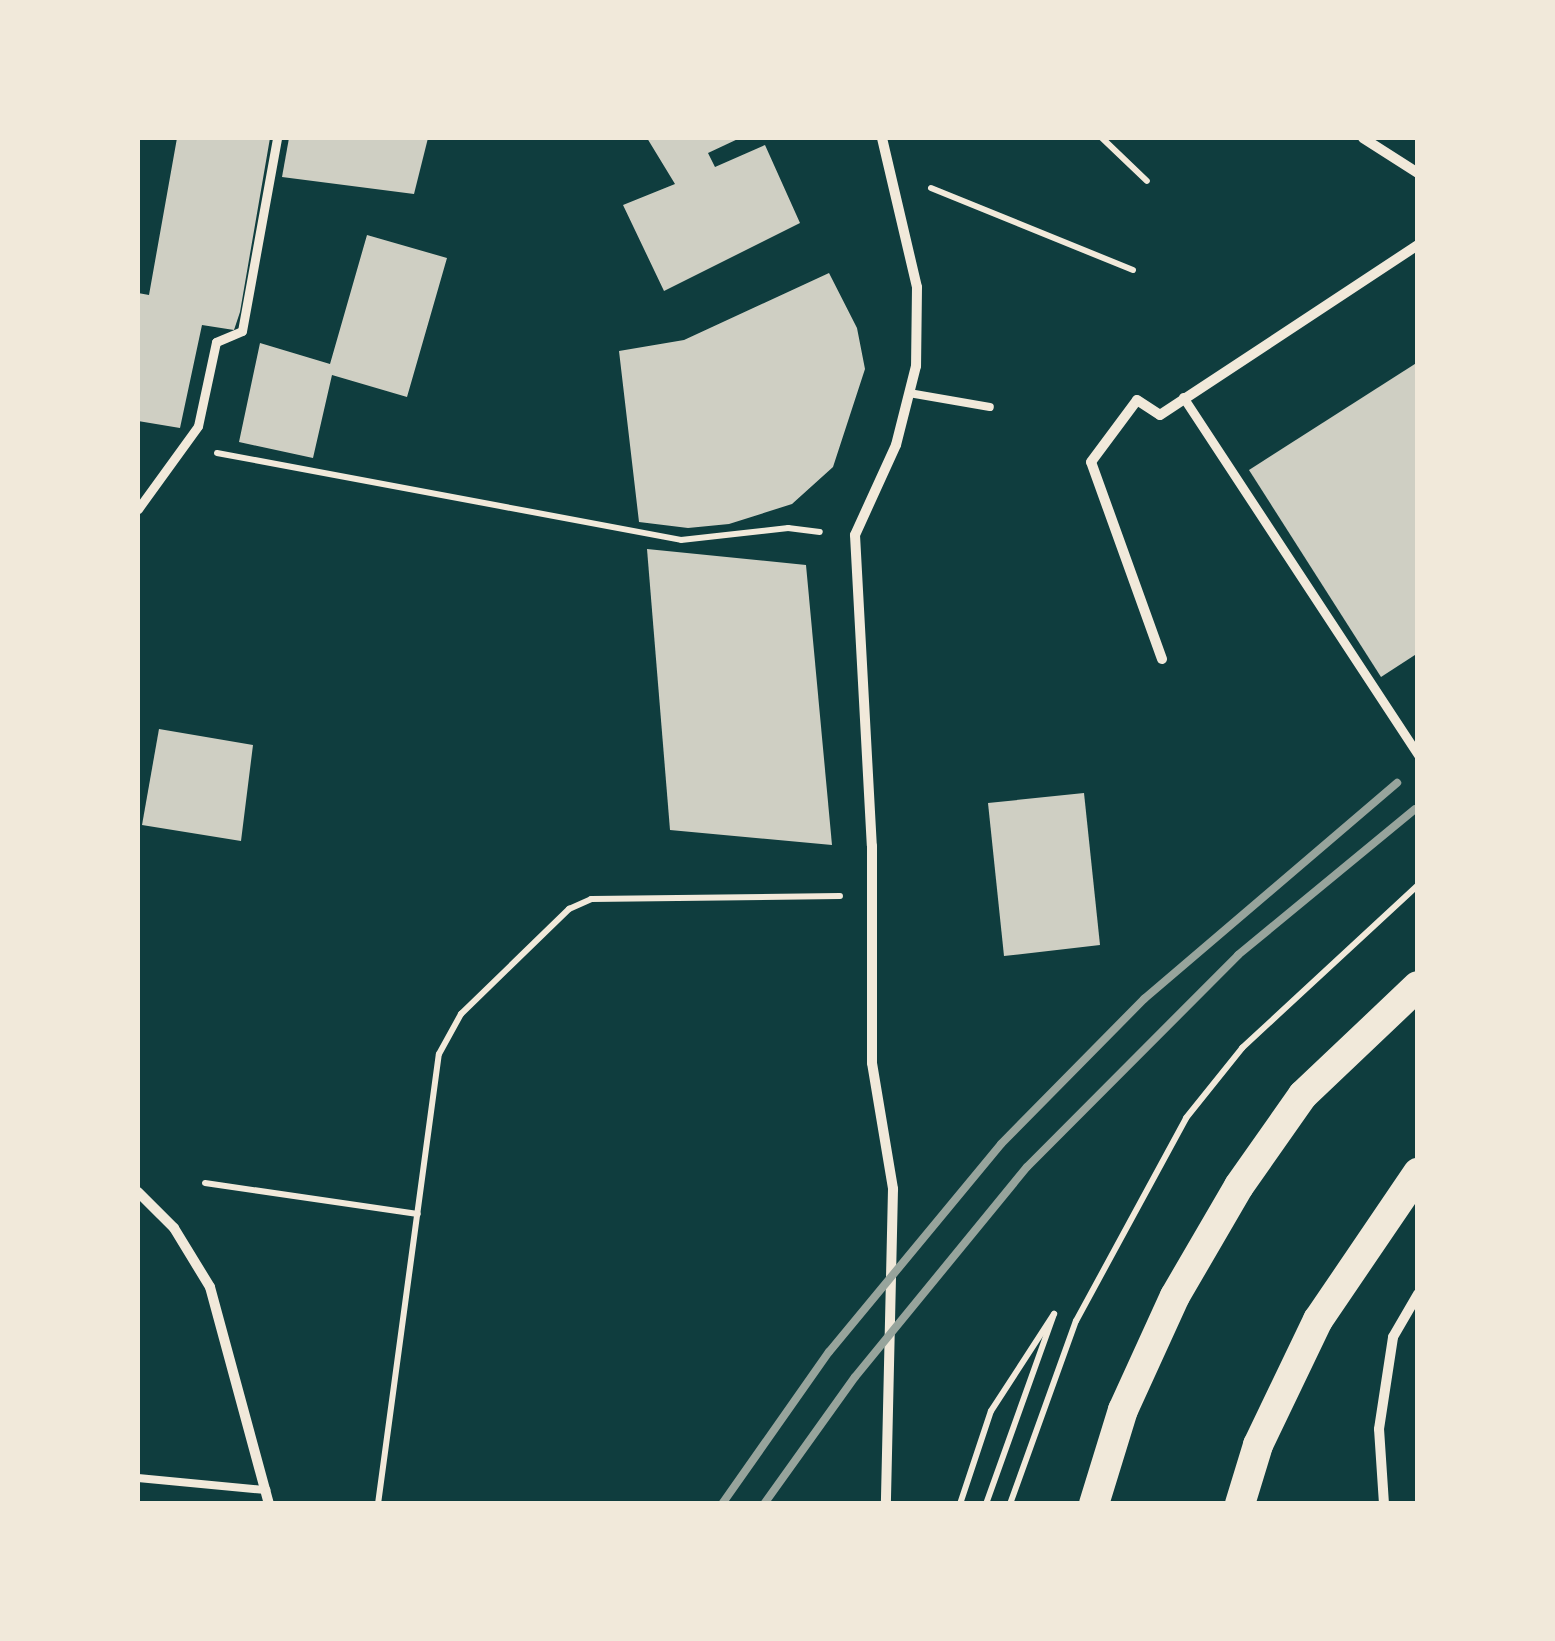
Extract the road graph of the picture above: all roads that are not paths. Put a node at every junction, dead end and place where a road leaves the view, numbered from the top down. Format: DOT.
graph roads {
  1 [pos="277,138"];
  2 [pos="882,138"];
  3 [pos="1363,138"];
  4 [pos="1418,173"];
  5 [pos="1418,246"];
  6 [pos="909,393"];
  7 [pos="1183,397"];
  8 [pos="990,407"];
  9 [pos="138,509"];
  10 [pos="1162,659"];
  11 [pos="1418,755"];
  12 [pos="1418,986"];
  13 [pos="1418,1173"];
  14 [pos="138,1192"];
  15 [pos="1418,1294"];
  16 [pos="138,1478"];
  17 [pos="266,1490"];
  18 [pos="269,1504"];
  19 [pos="886,1504"];
  20 [pos="1094,1504"];
  21 [pos="1240,1504"];
  22 [pos="1384,1504"];
  1 -- 9 [label="street"];
  2 -- 6 [label="street"];
  3 -- 4 [label="street"];
  5 -- 7 [label="street"];
  6 -- 8 [label="lane"];
  6 -- 19 [label="street"];
  7 -- 10 [label="street"];
  7 -- 11 [label="street"];
  12 -- 20 [label="highway"];
  13 -- 21 [label="highway"];
  14 -- 17 [label="street"];
  15 -- 22 [label="street"];
  16 -- 17 [label="lane"];
  17 -- 18 [label="street"];
}
